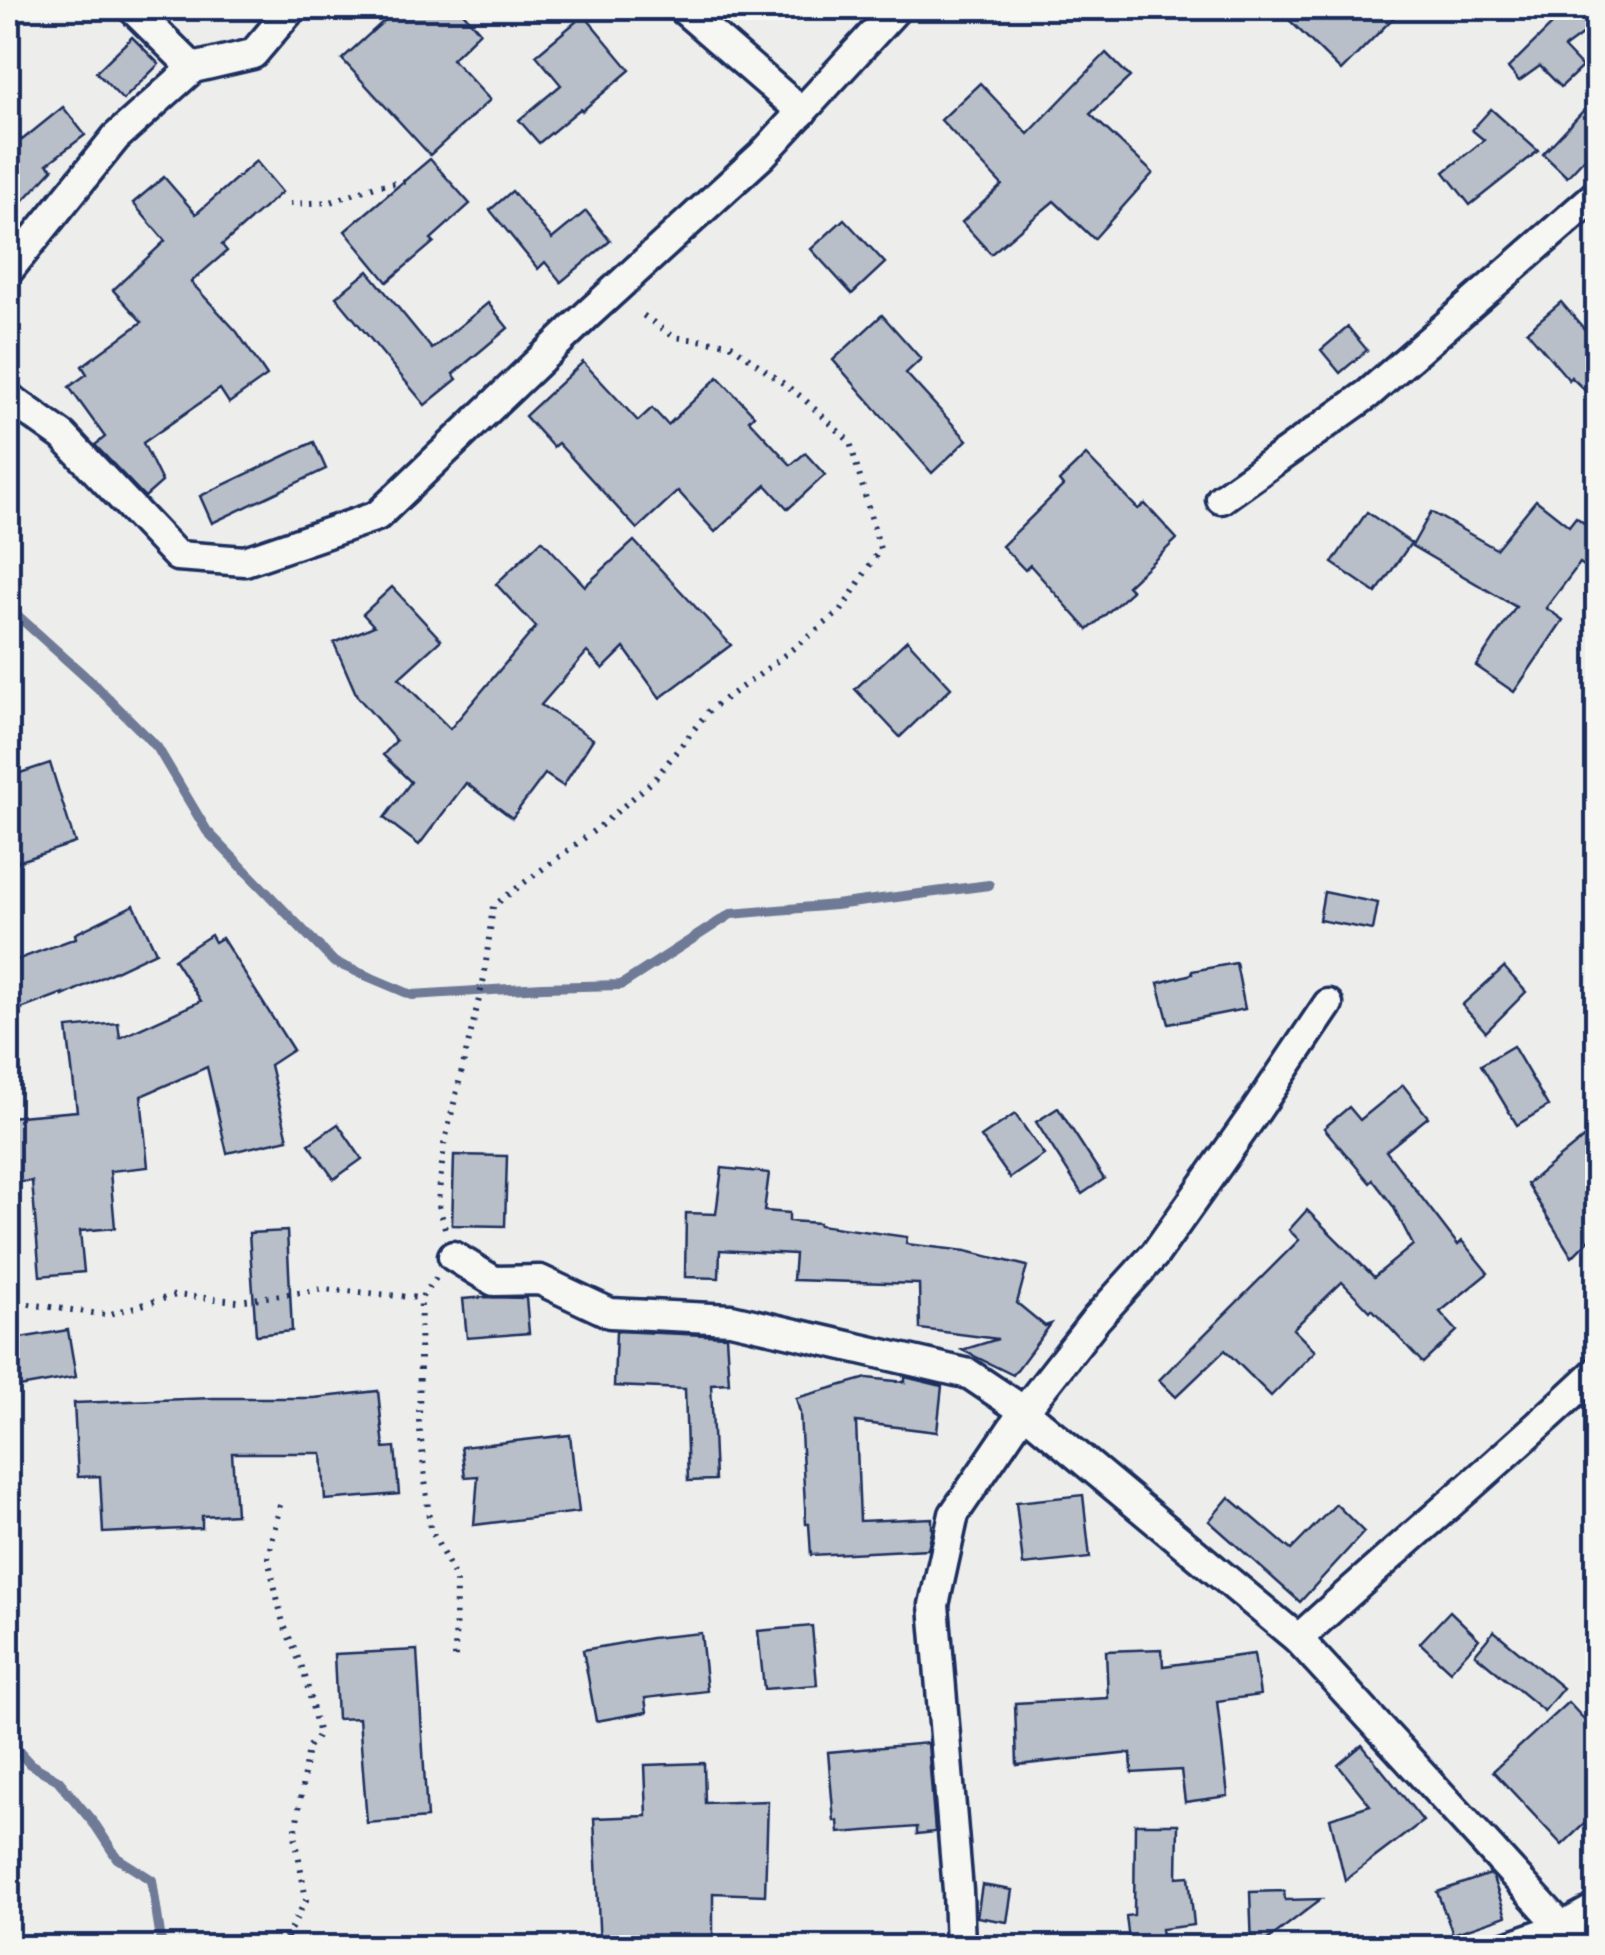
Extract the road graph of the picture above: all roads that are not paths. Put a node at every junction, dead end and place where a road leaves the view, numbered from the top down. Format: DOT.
graph roads {
  1 [pos="132,8"];
  2 [pos="292,8"];
  3 [pos="682,8"];
  4 [pos="898,8"];
  5 [pos="193,68"];
  6 [pos="802,112"];
  7 [pos="1598,193"];
  8 [pos="8,271"];
  9 [pos="8,396"];
  10 [pos="1221,499"];
  11 [pos="1328,1004"];
  12 [pos="453,1256"];
  13 [pos="1598,1370"];
  14 [pos="1024,1411"];
  15 [pos="1298,1639"];
  16 [pos="1598,1907"];
  17 [pos="1562,1928"];
  18 [pos="960,1948"];
  19 [pos="1503,1948"];
  20 [pos="1587,1948"];
  1 -- 5 [label="street"];
  2 -- 5 [label="street"];
  3 -- 6 [label="street"];
  4 -- 6 [label="street"];
  5 -- 8 [label="street"];
  6 -- 9 [label="street"];
  7 -- 10 [label="street"];
  11 -- 14 [label="street"];
  12 -- 14 [label="street"];
  13 -- 15 [label="street"];
  14 -- 15 [label="street"];
  14 -- 18 [label="street"];
  15 -- 17 [label="street"];
  16 -- 17 [label="street"];
  17 -- 19 [label="street"];
  17 -- 20 [label="street"];
}
